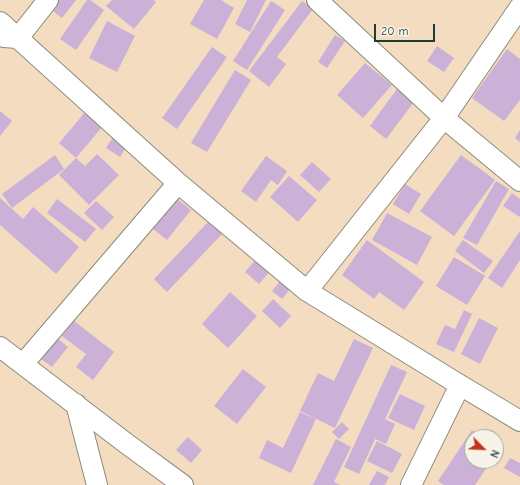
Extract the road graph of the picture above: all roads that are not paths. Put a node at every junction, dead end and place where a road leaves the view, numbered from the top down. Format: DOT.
graph roads {
  1 [pos="48,0"];
  2 [pos="317,0"];
  3 [pos="520,7"];
  4 [pos="0,22"];
  5 [pos="9,37"];
  6 [pos="444,118"];
  7 [pos="520,181"];
  8 [pos="178,183"];
  9 [pos="307,291"];
  10 [pos="0,346"];
  11 [pos="23,364"];
  12 [pos="460,385"];
  13 [pos="76,404"];
  14 [pos="520,421"];
  15 [pos="97,485"];
  16 [pos="183,485"];
  17 [pos="411,485"];
  1 -- 5 [label="street"];
  2 -- 6 [label="street"];
  3 -- 6 [label="street"];
  4 -- 5 [label="street"];
  5 -- 8 [label="street"];
  6 -- 7 [label="street"];
  6 -- 9 [label="street"];
  8 -- 9 [label="street"];
  8 -- 11 [label="street"];
  9 -- 12 [label="street"];
  10 -- 11 [label="street"];
  11 -- 13 [label="street"];
  12 -- 14 [label="street"];
  12 -- 17 [label="street"];
  13 -- 15 [label="street"];
  13 -- 16 [label="street"];
}
